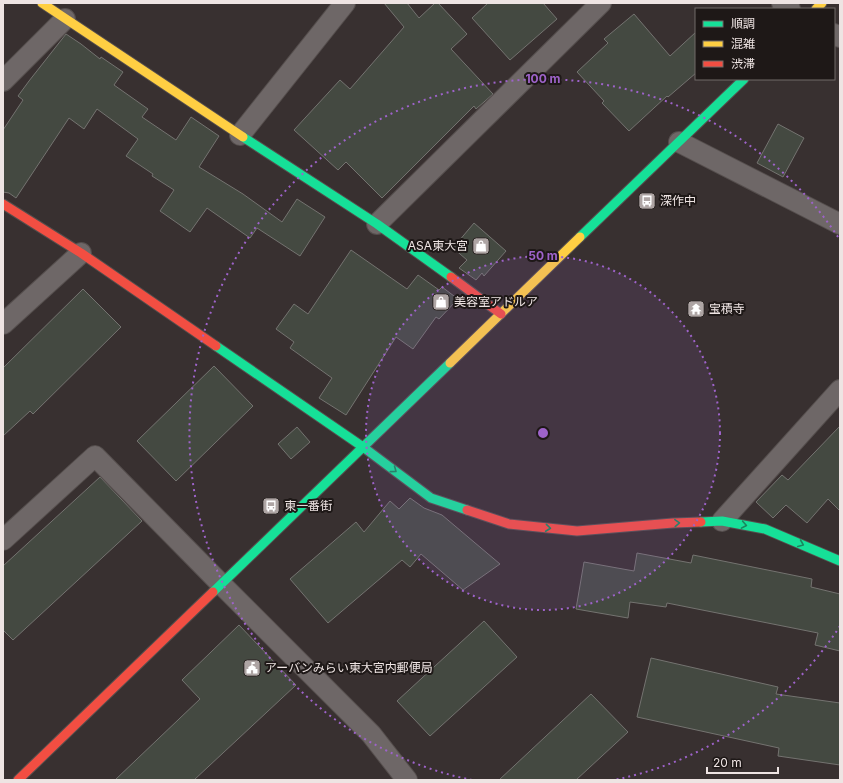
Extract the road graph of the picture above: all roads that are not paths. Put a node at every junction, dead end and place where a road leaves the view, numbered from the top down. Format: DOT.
graph roads {
  1 [pos="42,3"];
  2 [pos="601,3"];
  3 [pos="342,4"];
  4 [pos="65,19"];
  5 [pos="743,80"];
  6 [pos="3,81"];
  7 [pos="240,135"];
  8 [pos="679,142"];
  9 [pos="3,204"];
  10 [pos="377,224"];
  11 [pos="840,224"];
  12 [pos="81,253"];
  13 [pos="500,314"];
  14 [pos="3,324"];
  15 [pos="840,390"];
  16 [pos="363,447"];
  17 [pos="722,521"];
  18 [pos="3,540"];
  19 [pos="840,561"];
  20 [pos="220,584"];
  21 [pos="18,780"];
  22 [pos="407,780"];
  1 -- 4 [label="street"];
  2 -- 10 [label="street"];
  3 -- 7 [label="street"];
  4 -- 6 [label="street"];
  4 -- 7 [label="street"];
  5 -- 8 [label="street"];
  7 -- 10 [label="street"];
  8 -- 11 [label="street"];
  8 -- 13 [label="street"];
  9 -- 12 [label="street"];
  10 -- 13 [label="street"];
  12 -- 14 [label="street"];
  12 -- 16 [label="street"];
  13 -- 16 [label="street"];
  15 -- 17 [label="street"];
  16 -- 17 [label="street, one-way"];
  16 -- 20 [label="street"];
  17 -- 19 [label="street, one-way"];
  18 -- 20 [label="street"];
  20 -- 21 [label="street"];
  20 -- 22 [label="street"];
}
